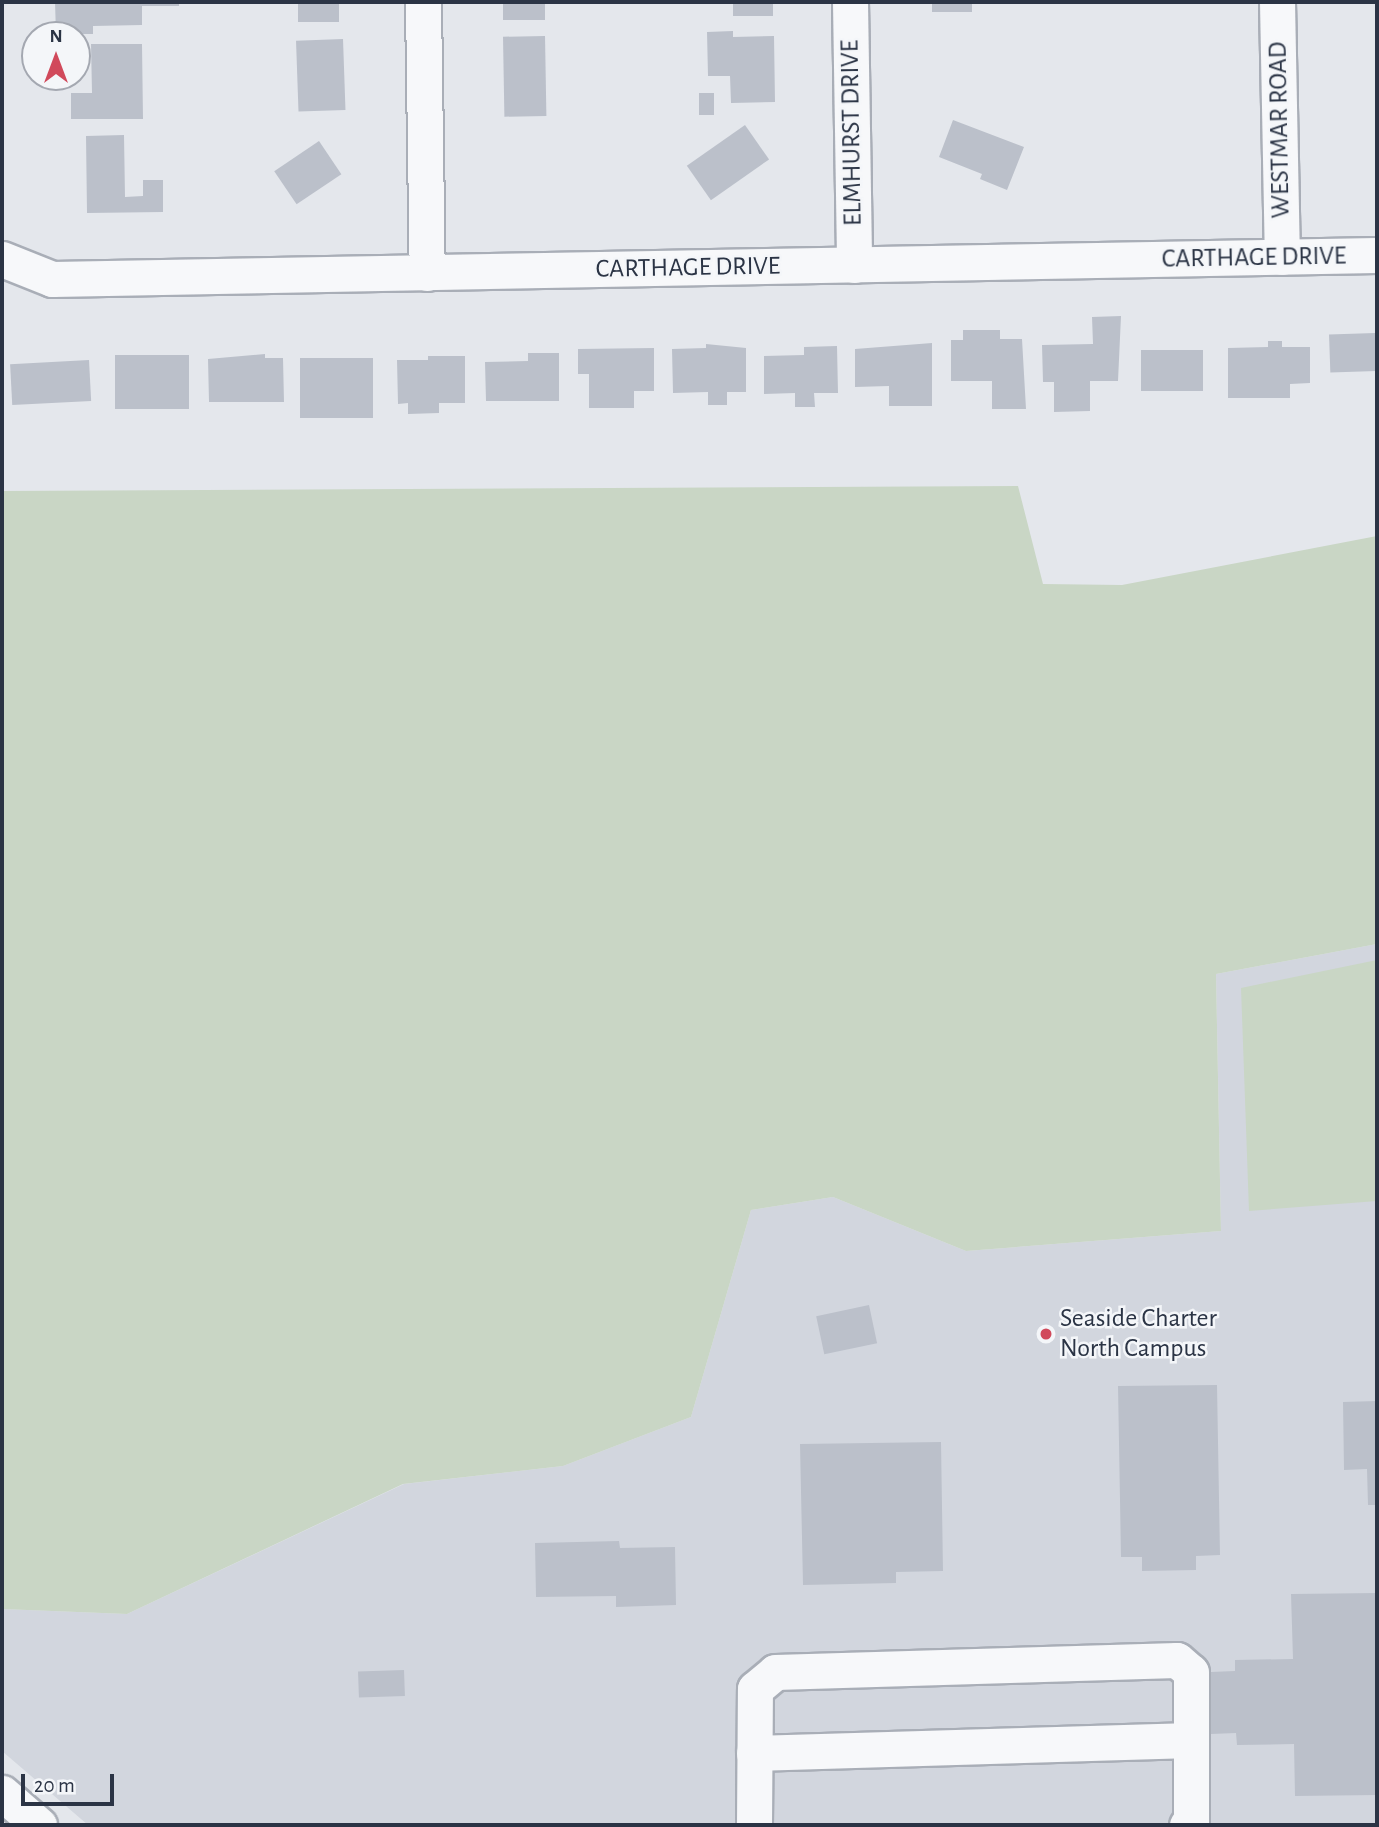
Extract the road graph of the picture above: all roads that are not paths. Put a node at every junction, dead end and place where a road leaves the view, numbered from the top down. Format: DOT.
graph roads {
  1 [pos="423,2"];
  2 [pos="850,2"];
  3 [pos="1277,2"];
  4 [pos="1377,256"];
  5 [pos="1282,257"];
  6 [pos="2,259"];
  7 [pos="854,265"];
  8 [pos="427,273"];
  9 [pos="1191,1740"];
  10 [pos="754,1753"];
  11 [pos="2,1793"];
  12 [pos="39,1825"];
  13 [pos="754,1825"];
  14 [pos="1187,1825"];
  1 -- 8 [label="street"];
  2 -- 7 [label="street, ELMHURST DRIVE"];
  3 -- 5 [label="street, WESTMAR ROAD"];
  4 -- 5 [label="street, CARTHAGE DRIVE"];
  5 -- 7 [label="street, CARTHAGE DRIVE"];
  6 -- 8 [label="street, CARTHAGE DRIVE"];
  7 -- 8 [label="street, CARTHAGE DRIVE"];
  9 -- 10 [label="street"];
  9 -- 10 [label="street"];
  9 -- 14 [label="street"];
  10 -- 13 [label="street"];
  11 -- 12 [label="street"];
}
